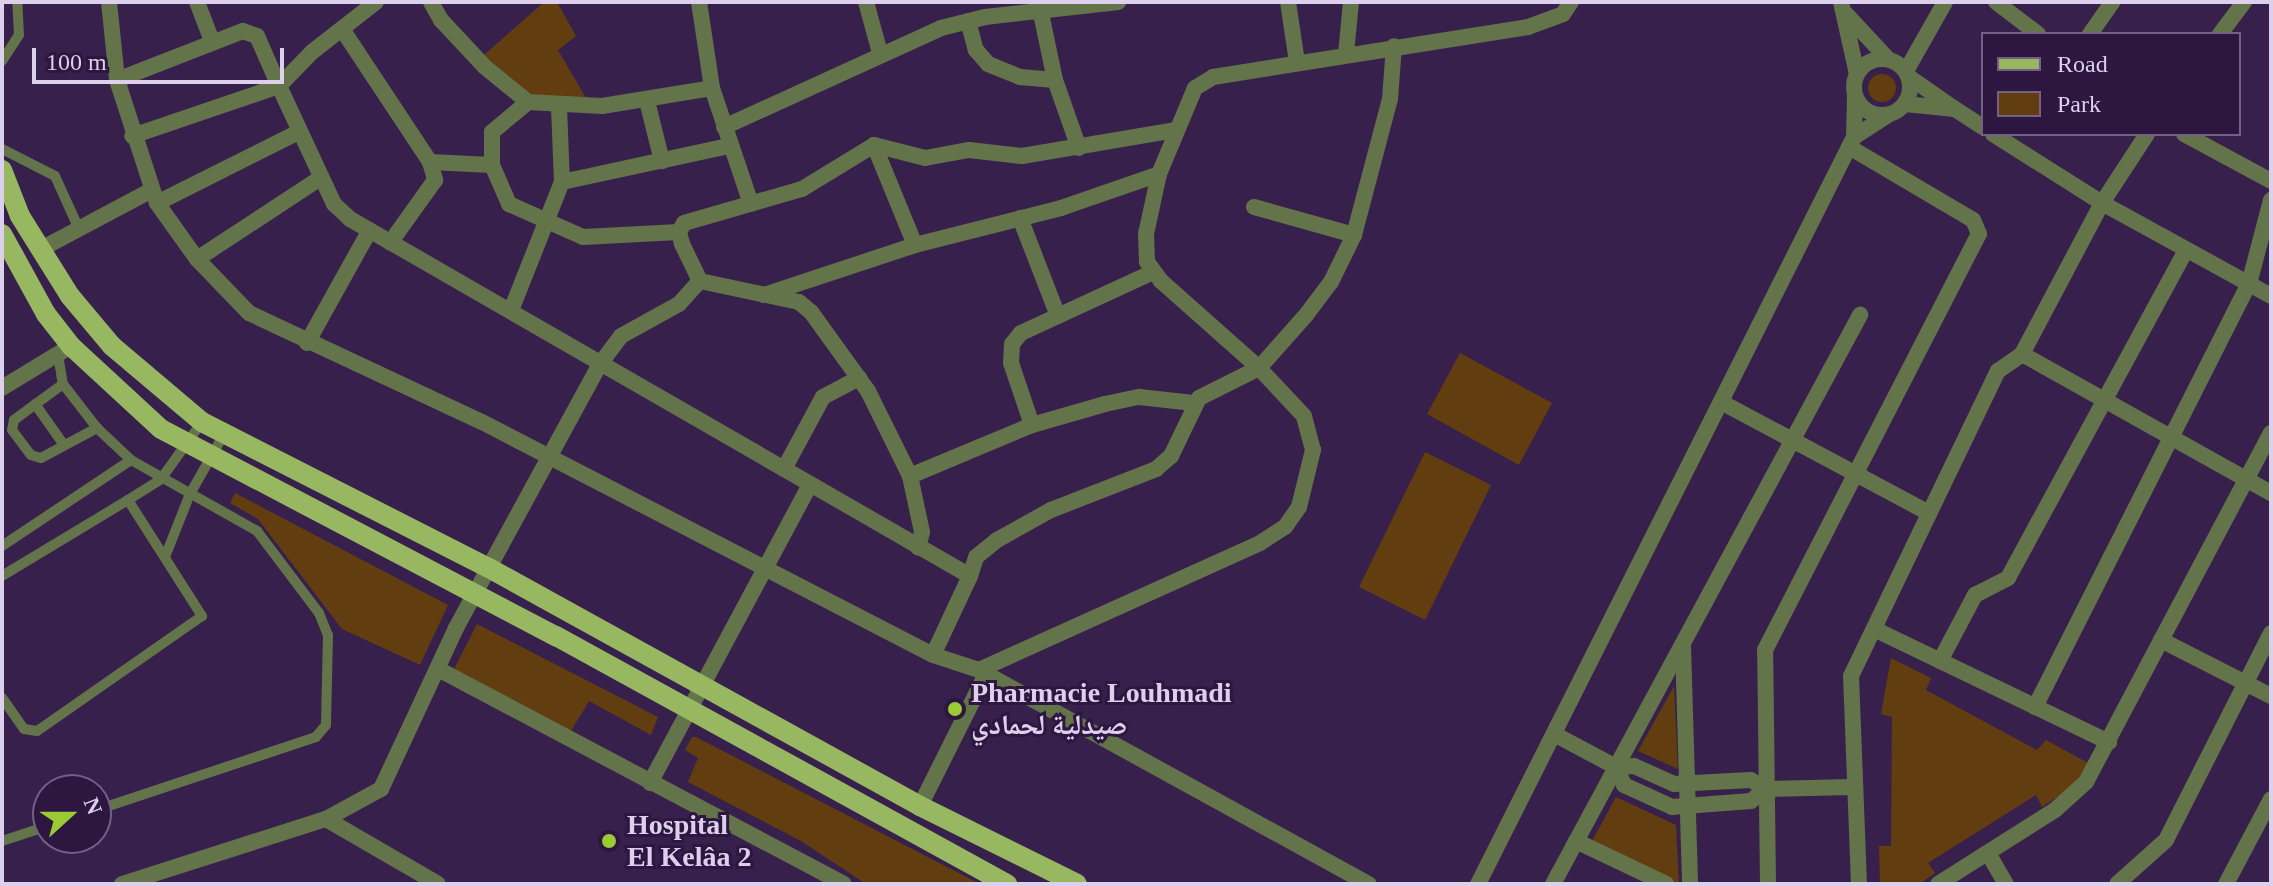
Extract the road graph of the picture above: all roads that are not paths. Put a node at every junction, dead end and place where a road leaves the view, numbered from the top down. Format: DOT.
graph roads {
  1 [pos="17,2"];
  2 [pos="109,2"];
  3 [pos="197,2"];
  4 [pos="376,2"];
  5 [pos="431,2"];
  6 [pos="699,2"];
  7 [pos="866,2"];
  8 [pos="1118,2"];
  9 [pos="1288,2"];
  10 [pos="1351,2"];
  11 [pos="1571,2"];
  12 [pos="1945,2"];
  13 [pos="1996,2"];
  14 [pos="2112,2"];
  15 [pos="2244,2"];
  16 [pos="1039,6"];
  17 [pos="1844,8"];
  18 [pos="968,21"];
  19 [pos="342,29"];
  20 [pos="2035,32"];
  21 [pos="2091,32"];
  22 [pos="2222,32"];
  23 [pos="212,41"];
  24 [pos="1394,46"];
  25 [pos="880,53"];
  26 [pos="1346,54"];
  27 [pos="1888,59"];
  28 [pos="2,61"];
  29 [pos="1297,62"];
  30 [pos="1857,74"];
  31 [pos="1908,74"];
  32 [pos="117,80"];
  33 [pos="1055,80"];
  34 [pos="279,86"];
  35 [pos="712,88"];
  36 [pos="1854,92"];
  37 [pos="647,101"];
  38 [pos="528,102"];
  39 [pos="1905,104"];
  40 [pos="559,106"];
  41 [pos="1955,109"];
  42 [pos="1889,115"];
  43 [pos="1981,126"];
  44 [pos="724,127"];
  45 [pos="1175,130"];
  46 [pos="297,133"];
  47 [pos="132,136"];
  48 [pos="1996,136"];
  49 [pos="2146,136"];
  50 [pos="2188,136"];
  51 [pos="1852,142"];
  52 [pos="874,145"];
  53 [pos="729,146"];
  54 [pos="1079,148"];
  55 [pos="2,149"];
  56 [pos="662,161"];
  57 [pos="430,162"];
  58 [pos="492,165"];
  59 [pos="1159,174"];
  60 [pos="3,178"];
  61 [pos="319,179"];
  62 [pos="2271,181"];
  63 [pos="562,182"];
  64 [pos="155,197"];
  65 [pos="2271,200"];
  66 [pos="2102,203"];
  67 [pos="751,204"];
  68 [pos="1254,207"];
  69 [pos="1020,218"];
  70 [pos="546,223"];
  71 [pos="79,229"];
  72 [pos="370,230"];
  73 [pos="679,232"];
  74 [pos="2,234"];
  75 [pos="1354,235"];
  76 [pos="390,243"];
  77 [pos="915,245"];
  78 [pos="39,250"];
  79 [pos="2186,250"];
  80 [pos="197,259"];
  81 [pos="1153,272"];
  82 [pos="700,281"];
  83 [pos="2249,284"];
  84 [pos="764,295"];
  85 [pos="2271,296"];
  86 [pos="512,308"];
  87 [pos="1860,315"];
  88 [pos="1058,316"];
  89 [pos="307,343"];
  90 [pos="64,350"];
  91 [pos="2022,354"];
  92 [pos="600,364"];
  93 [pos="1259,368"];
  94 [pos="859,378"];
  95 [pos="63,384"];
  96 [pos="2,388"];
  97 [pos="2105,398"];
  98 [pos="1721,402"];
  99 [pos="1194,403"];
  100 [pos="35,404"];
  101 [pos="202,422"];
  102 [pos="1032,425"];
  103 [pos="97,428"];
  104 [pos="2271,433"];
  105 [pos="224,434"];
  106 [pos="2169,436"];
  107 [pos="1792,440"];
  108 [pos="187,444"];
  109 [pos="64,445"];
  110 [pos="546,456"];
  111 [pos="211,457"];
  112 [pos="131,460"];
  113 [pos="784,469"];
  114 [pos="1857,474"];
  115 [pos="910,476"];
  116 [pos="161,479"];
  117 [pos="2246,480"];
  118 [pos="810,484"];
  119 [pos="2271,493"];
  120 [pos="190,494"];
  121 [pos="128,500"];
  122 [pos="1929,513"];
  123 [pos="2,546"];
  124 [pos="918,548"];
  125 [pos="165,557"];
  126 [pos="765,566"];
  127 [pos="489,568"];
  128 [pos="2,576"];
  129 [pos="970,576"];
  130 [pos="474,594"];
  131 [pos="1874,629"];
  132 [pos="2271,633"];
  133 [pos="2161,640"];
  134 [pos="1683,643"];
  135 [pos="933,655"];
  136 [pos="657,661"];
  137 [pos="1940,661"];
  138 [pos="438,669"];
  139 [pos="982,672"];
  140 [pos="2245,681"];
  141 [pos="703,684"];
  142 [pos="645,688"];
  143 [pos="2271,696"];
  144 [pos="2,698"];
  145 [pos="2035,707"];
  146 [pos="689,711"];
  147 [pos="1554,734"];
  148 [pos="2109,742"];
  149 [pos="1616,767"];
  150 [pos="650,783"];
  151 [pos="1689,784"];
  152 [pos="1852,787"];
  153 [pos="1766,789"];
  154 [pos="2271,799"];
  155 [pos="112,805"];
  156 [pos="1690,805"];
  157 [pos="920,806"];
  158 [pos="326,819"];
  159 [pos="32,831"];
  160 [pos="2,841"];
  161 [pos="1576,841"];
  162 [pos="1988,853"];
  163 [pos="122,884"];
  164 [pos="438,884"];
  165 [pos="844,884"];
  166 [pos="1007,884"];
  167 [pos="1077,884"];
  168 [pos="1369,884"];
  169 [pos="1478,884"];
  170 [pos="1553,884"];
  171 [pos="1666,884"];
  172 [pos="1690,884"];
  173 [pos="1768,884"];
  174 [pos="1859,884"];
  175 [pos="1938,884"];
  176 [pos="2006,884"];
  177 [pos="2117,884"];
  178 [pos="2226,884"];
  1 -- 28 [label="lane"];
  2 -- 32 [label="street"];
  3 -- 23 [label="street"];
  4 -- 19 [label="street"];
  5 -- 38 [label="street"];
  6 -- 35 [label="street"];
  7 -- 25 [label="street"];
  8 -- 16 [label="street"];
  9 -- 29 [label="street"];
  10 -- 26 [label="street"];
  11 -- 24 [label="street"];
  12 -- 31 [label="street"];
  13 -- 20 [label="street"];
  14 -- 21 [label="street"];
  15 -- 22 [label="street"];
  16 -- 18 [label="street"];
  16 -- 33 [label="street"];
  17 -- 27 [label="street"];
  17 -- 30 [label="street"];
  18 -- 25 [label="street"];
  18 -- 33 [label="street"];
  19 -- 34 [label="street"];
  19 -- 57 [label="street"];
  23 -- 32 [label="street"];
  23 -- 34 [label="street"];
  24 -- 26 [label="street"];
  24 -- 75 [label="street"];
  25 -- 44 [label="street"];
  26 -- 29 [label="street"];
  27 -- 30 [label="street"];
  27 -- 31 [label="street"];
  29 -- 45 [label="street"];
  30 -- 36 [label="street"];
  31 -- 39 [label="street"];
  31 -- 41 [label="street"];
  32 -- 47 [label="street"];
  33 -- 54 [label="street"];
  34 -- 46 [label="street"];
  34 -- 47 [label="street"];
  35 -- 37 [label="street"];
  35 -- 44 [label="street"];
  36 -- 42 [label="street"];
  36 -- 51 [label="street"];
  37 -- 40 [label="street"];
  37 -- 56 [label="street"];
  38 -- 40 [label="street"];
  38 -- 58 [label="street"];
  39 -- 41 [label="street"];
  39 -- 42 [label="street"];
  40 -- 63 [label="street"];
  41 -- 43 [label="street"];
  42 -- 51 [label="street"];
  44 -- 53 [label="street"];
  45 -- 54 [label="street"];
  45 -- 59 [label="street"];
  46 -- 61 [label="street"];
  46 -- 64 [label="street"];
  47 -- 64 [label="street"];
  48 -- 66 [label="street"];
  49 -- 66 [label="street"];
  50 -- 62 [label="street"];
  51 -- 98 [label="street"];
  51 -- 114 [label="street"];
  52 -- 54 [label="street"];
  52 -- 67 [label="street"];
  52 -- 77 [label="street"];
  53 -- 56 [label="street"];
  53 -- 67 [label="street"];
  55 -- 71 [label="lane"];
  56 -- 63 [label="street"];
  57 -- 58 [label="street"];
  57 -- 76 [label="street"];
  58 -- 70 [label="street"];
  59 -- 69 [label="street"];
  59 -- 81 [label="street"];
  60 -- 78 [label="main road"];
  61 -- 72 [label="street"];
  61 -- 80 [label="street"];
  63 -- 70 [label="street"];
  64 -- 71 [label="street"];
  64 -- 80 [label="street"];
  65 -- 83 [label="street"];
  66 -- 79 [label="street"];
  66 -- 91 [label="street"];
  67 -- 73 [label="street"];
  68 -- 75 [label="street"];
  69 -- 77 [label="street"];
  69 -- 88 [label="street"];
  70 -- 73 [label="street"];
  70 -- 86 [label="street"];
  71 -- 78 [label="street"];
  72 -- 76 [label="street"];
  72 -- 89 [label="street"];
  73 -- 82 [label="street"];
  74 -- 90 [label="main road"];
  75 -- 93 [label="street"];
  76 -- 86 [label="street"];
  77 -- 84 [label="street"];
  78 -- 101 [label="main road"];
  79 -- 83 [label="street"];
  79 -- 97 [label="street"];
  80 -- 89 [label="street"];
  81 -- 88 [label="street"];
  81 -- 93 [label="street"];
  82 -- 84 [label="street"];
  82 -- 92 [label="street"];
  83 -- 85 [label="street"];
  83 -- 106 [label="street"];
  84 -- 94 [label="street"];
  86 -- 92 [label="street"];
  87 -- 107 [label="street"];
  88 -- 102 [label="street"];
  89 -- 110 [label="street"];
  90 -- 95 [label="lane"];
  90 -- 96 [label="street"];
  90 -- 108 [label="main road"];
  91 -- 97 [label="street"];
  91 -- 122 [label="street"];
  92 -- 110 [label="street"];
  92 -- 113 [label="street"];
  93 -- 99 [label="street"];
  93 -- 139 [label="street"];
  94 -- 113 [label="street"];
  94 -- 115 [label="street"];
  95 -- 100 [label="lane"];
  95 -- 103 [label="lane"];
  97 -- 106 [label="street"];
  97 -- 137 [label="street"];
  98 -- 107 [label="street"];
  98 -- 147 [label="street"];
  99 -- 102 [label="street"];
  99 -- 129 [label="street"];
  100 -- 109 [label="lane"];
  100 -- 109 [label="lane"];
  101 -- 105 [label="main road"];
  101 -- 108 [label="lane"];
  102 -- 115 [label="street"];
  103 -- 109 [label="lane"];
  103 -- 112 [label="lane"];
  104 -- 117 [label="street"];
  105 -- 111 [label="lane"];
  105 -- 127 [label="main road"];
  106 -- 117 [label="street"];
  106 -- 145 [label="street"];
  107 -- 114 [label="street"];
  107 -- 134 [label="street"];
  108 -- 111 [label="main road"];
  108 -- 116 [label="lane"];
  110 -- 126 [label="street"];
  110 -- 127 [label="street"];
  111 -- 120 [label="lane"];
  111 -- 130 [label="main road"];
  112 -- 116 [label="lane"];
  112 -- 123 [label="lane"];
  113 -- 118 [label="street"];
  114 -- 122 [label="street"];
  114 -- 153 [label="street"];
  115 -- 124 [label="street"];
  116 -- 120 [label="lane"];
  116 -- 121 [label="lane"];
  117 -- 119 [label="street"];
  117 -- 133 [label="street"];
  118 -- 124 [label="street"];
  118 -- 126 [label="street"];
  120 -- 125 [label="lane"];
  120 -- 155 [label="lane"];
  121 -- 125 [label="lane"];
  121 -- 128 [label="lane"];
  122 -- 131 [label="street"];
  124 -- 129 [label="street"];
  125 -- 144 [label="lane"];
  126 -- 135 [label="street"];
  126 -- 141 [label="street"];
  127 -- 130 [label="street"];
  127 -- 136 [label="main road"];
  129 -- 135 [label="street"];
  130 -- 138 [label="street"];
  130 -- 142 [label="main road"];
  131 -- 137 [label="street"];
  131 -- 152 [label="street"];
  132 -- 140 [label="street"];
  133 -- 140 [label="street"];
  133 -- 148 [label="street"];
  134 -- 149 [label="street"];
  134 -- 151 [label="street"];
  135 -- 139 [label="street"];
  136 -- 141 [label="main road"];
  136 -- 142 [label="main road"];
  137 -- 145 [label="street"];
  138 -- 150 [label="street"];
  138 -- 158 [label="street"];
  139 -- 157 [label="street"];
  139 -- 168 [label="street"];
  140 -- 143 [label="street"];
  140 -- 177 [label="street"];
  141 -- 146 [label="street"];
  141 -- 157 [label="main road"];
  142 -- 146 [label="main road"];
  145 -- 148 [label="street"];
  146 -- 150 [label="street"];
  146 -- 166 [label="main road"];
  147 -- 149 [label="street"];
  147 -- 169 [label="street"];
  148 -- 162 [label="street"];
  149 -- 151 [label="street"];
  149 -- 156 [label="street"];
  149 -- 161 [label="street"];
  150 -- 165 [label="street"];
  151 -- 153 [label="street"];
  151 -- 156 [label="street"];
  152 -- 153 [label="street"];
  152 -- 174 [label="street"];
  153 -- 156 [label="street"];
  153 -- 173 [label="street"];
  154 -- 178 [label="street"];
  156 -- 172 [label="street"];
  157 -- 167 [label="main road"];
  158 -- 163 [label="street"];
  158 -- 164 [label="street"];
  159 -- 160 [label="lane"];
  161 -- 170 [label="street"];
  161 -- 171 [label="street"];
  162 -- 175 [label="street"];
  162 -- 176 [label="street"];
}
